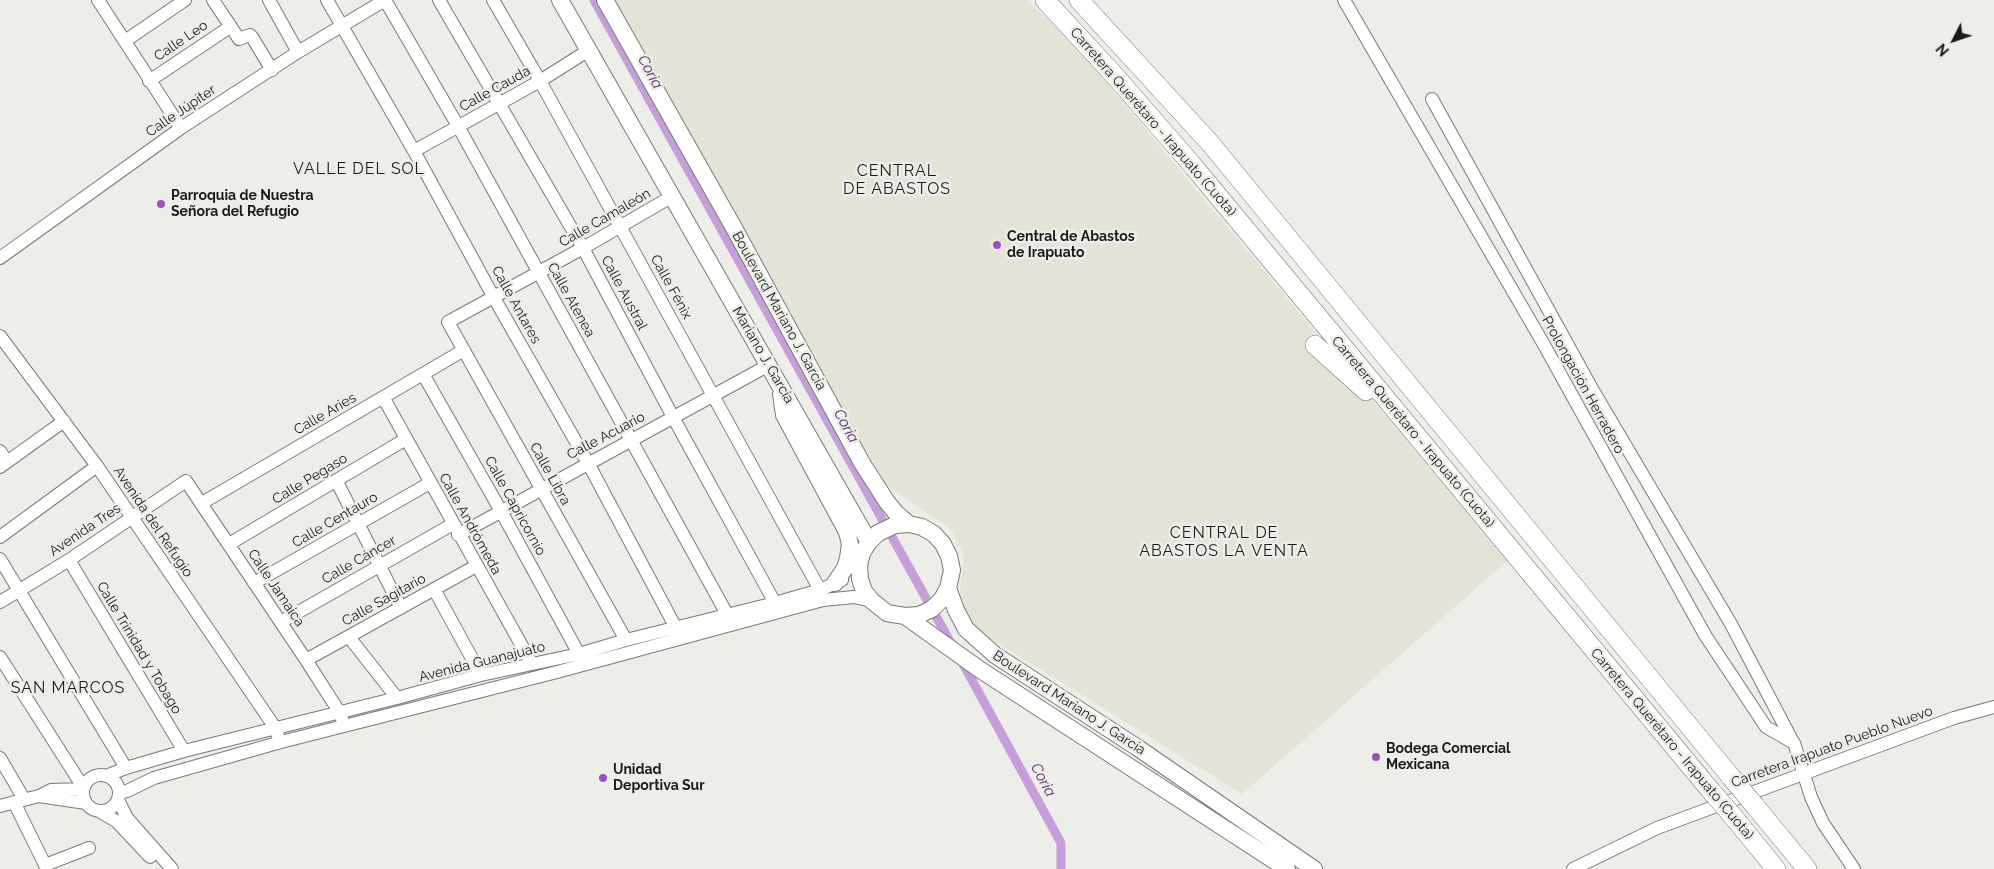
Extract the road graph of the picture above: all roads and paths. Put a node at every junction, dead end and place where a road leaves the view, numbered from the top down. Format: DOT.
graph roads {
  1 [pos="98,0"];
  2 [pos="185,0"];
  3 [pos="213,0"];
  4 [pos="269,0"];
  5 [pos="327,0"];
  6 [pos="385,0"];
  7 [pos="439,0"];
  8 [pos="493,0"];
  9 [pos="560,0"];
  10 [pos="605,0"];
  11 [pos="1045,0"];
  12 [pos="1079,0"];
  13 [pos="1344,0"];
  14 [pos="342,26"];
  15 [pos="230,27"];
  16 [pos="125,41"];
  17 [pos="589,50"];
  18 [pos="298,52"];
  19 [pos="272,70"];
  20 [pos="149,81"];
  21 [pos="540,81"];
  22 [pos="1432,99"];
  23 [pos="499,104"];
  24 [pos="458,126"];
  25 [pos="181,128"];
  26 [pos="414,150"];
  27 [pos="671,197"];
  28 [pos="620,227"];
  29 [pos="583,248"];
  30 [pos="0,258"];
  31 [pos="538,272"];
  32 [pos="493,296"];
  33 [pos="448,322"];
  34 [pos="0,336"];
  35 [pos="1315,345"];
  36 [pos="464,350"];
  37 [pos="769,365"];
  38 [pos="423,374"];
  39 [pos="779,382"];
  40 [pos="713,396"];
  41 [pos="383,398"];
  42 [pos="673,417"];
  43 [pos="64,421"];
  44 [pos="406,439"];
  45 [pos="631,440"];
  46 [pos="2,460"];
  47 [pos="1438,462"];
  48 [pos="588,463"];
  49 [pos="97,466"];
  50 [pos="336,480"];
  51 [pos="186,481"];
  52 [pos="430,483"];
  53 [pos="541,490"];
  54 [pos="202,503"];
  55 [pos="501,511"];
  56 [pos="132,517"];
  57 [pos="358,524"];
  58 [pos="902,525"];
  59 [pos="456,530"];
  60 [pos="0,537"];
  61 [pos="873,538"];
  62 [pos="229,544"];
  63 [pos="0,560"];
  64 [pos="69,560"];
  65 [pos="379,566"];
  66 [pos="476,566"];
  67 [pos="860,566"];
  68 [pos="254,583"];
  69 [pos="827,587"];
  70 [pos="434,589"];
  71 [pos="19,591"];
  72 [pos="945,593"];
  73 [pos="0,602"];
  74 [pos="872,602"];
  75 [pos="775,603"];
  76 [pos="401,608"];
  77 [pos="912,615"];
  78 [pos="728,616"];
  79 [pos="281,622"];
  80 [pos="677,633"];
  81 [pos="349,637"];
  82 [pos="626,640"];
  83 [pos="579,654"];
  84 [pos="0,657"];
  85 [pos="306,660"];
  86 [pos="532,664"];
  87 [pos="481,675"];
  88 [pos="397,698"];
  89 [pos="376,703"];
  90 [pos="1994,707"];
  91 [pos="340,713"];
  92 [pos="380,718"];
  93 [pos="344,726"];
  94 [pos="276,729"];
  95 [pos="281,742"];
  96 [pos="1794,743"];
  97 [pos="184,751"];
  98 [pos="0,758"];
  99 [pos="126,768"];
  100 [pos="1804,774"];
  101 [pos="106,776"];
  102 [pos="83,788"];
  103 [pos="39,796"];
  104 [pos="118,796"];
  105 [pos="19,801"];
  106 [pos="86,803"];
  107 [pos="0,806"];
  108 [pos="99,811"];
  109 [pos="89,848"];
  110 [pos="160,869"];
  111 [pos="172,869"];
  112 [pos="1287,869"];
  113 [pos="1314,869"];
  114 [pos="1573,869"];
  115 [pos="1776,869"];
  116 [pos="1807,869"];
  117 [pos="1854,869"];
  1 -- 16 [label="street"];
  2 -- 16 [label="street"];
  3 -- 15 [label="street"];
  4 -- 18 [label="street"];
  5 -- 14 [label="street, Calle Antares"];
  6 -- 14 [label="street, Calle Júpiter"];
  6 -- 24 [label="street, Calle Atenea"];
  7 -- 23 [label="street, Calle Austral"];
  8 -- 21 [label="street, Calle Fénix"];
  9 -- 17 [label="main road, Mariano J. García"];
  10 -- 58 [label="main road, Boulevard Mariano J. García"];
  11 -- 47 [label="highway, Carretera Querétaro - Irapuato (Cuota)"];
  12 -- 116 [label="highway, Carretera Querétaro - Irapuato (Cuota), bridge"];
  13 -- 96 [label="street, Prolongación Herradero"];
  14 -- 18 [label="street, Calle Júpiter"];
  14 -- 26 [label="street, Calle Antares"];
  15 -- 19 [label="street"];
  15 -- 20 [label="street, Calle Leo"];
  16 -- 20 [label="street"];
  17 -- 21 [label="street, Calle Cauda"];
  17 -- 27 [label="main road, Mariano J. García"];
  18 -- 19 [label="street, Calle Júpiter"];
  19 -- 25 [label="street, Calle Júpiter"];
  20 -- 25 [label="street"];
  21 -- 23 [label="street, Calle Cauda"];
  21 -- 28 [label="street, Calle Fénix"];
  22 -- 96 [label="street"];
  23 -- 24 [label="street, Calle Cauda"];
  23 -- 29 [label="street, Calle Austral"];
  24 -- 26 [label="street, Calle Cauda"];
  24 -- 31 [label="street, Calle Atenea"];
  25 -- 30 [label="street, Calle Júpiter"];
  26 -- 32 [label="street, Calle Antares"];
  27 -- 28 [label="street, Calle Camaleón"];
  27 -- 37 [label="main road, Mariano J. García"];
  28 -- 29 [label="street, Calle Camaleón"];
  28 -- 40 [label="street, Calle Fénix"];
  29 -- 31 [label="street, Calle Camaleón"];
  29 -- 42 [label="street, Calle Austral"];
  31 -- 32 [label="street, Calle Camaleón"];
  31 -- 45 [label="street, Calle Atenea"];
  32 -- 33 [label="street, Calle Camaleón"];
  32 -- 48 [label="street, Calle Antares"];
  33 -- 36 [label="street, Calle Libra"];
  34 -- 43 [label="street, Avenida del Refugio"];
  35 -- 47 [label="highway"];
  36 -- 38 [label="street, Calle Aries"];
  36 -- 53 [label="street, Calle Libra"];
  37 -- 39 [label="main road, Mariano J. García"];
  37 -- 40 [label="street, Calle Acuario"];
  38 -- 41 [label="street, Calle Aries"];
  38 -- 55 [label="street, Calle Capricornio"];
  39 -- 61 [label="main road, Mariano J. García"];
  39 -- 69 [label="main road"];
  40 -- 42 [label="street, Calle Acuario"];
  40 -- 69 [label="street, Calle Fénix"];
  41 -- 44 [label="street, Calle Andrómeda"];
  41 -- 54 [label="street, Calle Aries"];
  42 -- 45 [label="street, Calle Acuario"];
  42 -- 75 [label="street, Calle Austral"];
  43 -- 46 [label="street"];
  43 -- 49 [label="street, Avenida del Refugio"];
  44 -- 50 [label="street, Calle Pegaso"];
  44 -- 52 [label="street, Calle Andrómeda"];
  45 -- 48 [label="street, Calle Acuario"];
  45 -- 78 [label="street, Calle Atenea"];
  47 -- 115 [label="highway, Carretera Querétaro - Irapuato (Cuota), bridge"];
  48 -- 53 [label="street, Calle Acuario"];
  48 -- 80 [label="street, Calle Antares"];
  49 -- 56 [label="street, Avenida del Refugio"];
  49 -- 60 [label="street"];
  50 -- 57 [label="street"];
  50 -- 62 [label="street, Calle Pegaso"];
  51 -- 54 [label="street, Calle Jamaica"];
  51 -- 56 [label="street, Avenida Tres"];
  52 -- 57 [label="street, Calle Centauro"];
  52 -- 59 [label="street, Calle Andrómeda"];
  53 -- 55 [label="street, Calle Acuario"];
  53 -- 82 [label="street, Calle Libra"];
  54 -- 62 [label="street, Calle Jamaica"];
  55 -- 59 [label="street, Calle Acuario"];
  55 -- 83 [label="street, Calle Capricornio"];
  56 -- 64 [label="street, Avenida Tres"];
  56 -- 94 [label="street, Avenida del Refugio"];
  57 -- 65 [label="street"];
  57 -- 68 [label="street, Calle Centauro"];
  58 -- 61 [label="main road"];
  58 -- 72 [label="main road, Boulevard Mariano J. García"];
  59 -- 65 [label="street, Calle Cáncer"];
  59 -- 66 [label="street, Calle Andrómeda"];
  61 -- 67 [label="main road"];
  62 -- 68 [label="street, Calle Jamaica"];
  63 -- 71 [label="street"];
  64 -- 71 [label="street, Avenida Tres"];
  64 -- 97 [label="street, Calle Trinidad y Tobago"];
  65 -- 76 [label="street"];
  65 -- 79 [label="street, Calle Cáncer"];
  66 -- 70 [label="street, Calle Sagitario"];
  66 -- 86 [label="street, Calle Andrómeda"];
  67 -- 69 [label="street, Avenida Guanajuato"];
  67 -- 74 [label="main road"];
  68 -- 79 [label="street, Calle Jamaica"];
  69 -- 75 [label="street, Avenida Guanajuato"];
  70 -- 76 [label="street, Calle Sagitario"];
  70 -- 87 [label="street"];
  71 -- 73 [label="street, Avenida Tres"];
  71 -- 99 [label="street"];
  72 -- 77 [label="main road"];
  72 -- 113 [label="main road, Boulevard Mariano J. García"];
  74 -- 77 [label="main road"];
  74 -- 80 [label="street, Avenida Guanajuato"];
  75 -- 78 [label="street, Avenida Guanajuato"];
  76 -- 81 [label="street, Calle Sagitario"];
  77 -- 112 [label="main road, Boulevard Mariano J. García"];
  78 -- 80 [label="street, Avenida Guanajuato"];
  79 -- 85 [label="street, Calle Jamaica"];
  80 -- 82 [label="street, Avenida Guanajuato"];
  80 -- 92 [label="street, Avenida Guanajuato"];
  81 -- 85 [label="street, Calle Sagitario"];
  81 -- 88 [label="street"];
  82 -- 83 [label="street, Avenida Guanajuato"];
  83 -- 86 [label="street, Avenida Guanajuato"];
  84 -- 102 [label="street"];
  85 -- 91 [label="street, Calle Jamaica"];
  86 -- 87 [label="street, Avenida Guanajuato"];
  87 -- 88 [label="street, Avenida Guanajuato"];
  88 -- 89 [label="street, Avenida Guanajuato"];
  89 -- 91 [label="street, Avenida Guanajuato"];
  89 -- 92 [label="street"];
  90 -- 100 [label="street, Carretera Irapuato Pueblo Nuevo"];
  91 -- 93 [label="street, Calle Jamaica"];
  91 -- 94 [label="street, Avenida Guanajuato"];
  92 -- 93 [label="street, Avenida Guanajuato"];
  93 -- 95 [label="street, Avenida Guanajuato"];
  94 -- 95 [label="street, Avenida del Refugio"];
  94 -- 97 [label="street, Avenida Guanajuato"];
  95 -- 104 [label="street, Avenida Guanajuato"];
  96 -- 100 [label="street"];
  97 -- 99 [label="street, Avenida Guanajuato"];
  98 -- 105 [label="street"];
  99 -- 101 [label="street, Avenida Guanajuato"];
  100 -- 114 [label="street, Carretera Irapuato Pueblo Nuevo"];
  100 -- 117 [label="street"];
  101 -- 102 [label="street"];
  101 -- 104 [label="street"];
  102 -- 103 [label="street"];
  102 -- 106 [label="street"];
  103 -- 105 [label="street"];
  103 -- 106 [label="street"];
  104 -- 108 [label="street"];
  104 -- 111 [label="street"];
  105 -- 107 [label="street"];
  105 -- 109 [label="street"];
  106 -- 108 [label="street"];
  108 -- 110 [label="street"];
}
